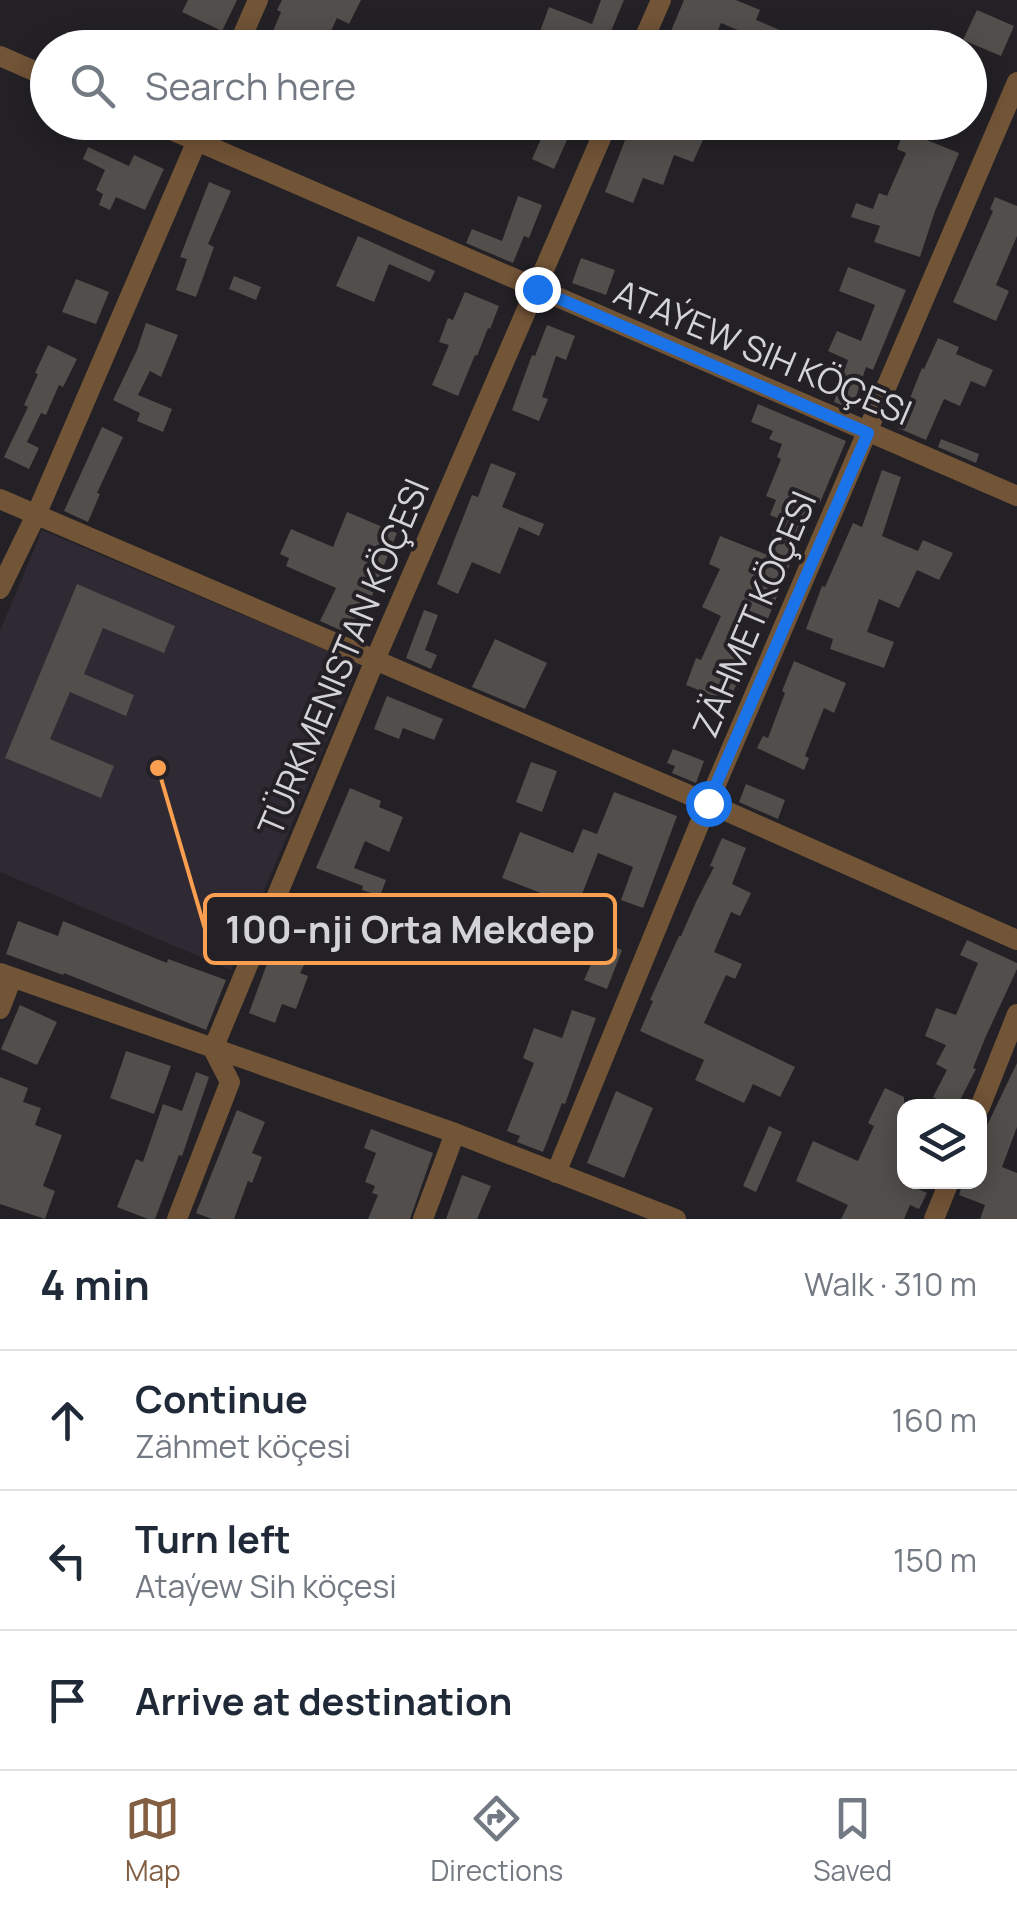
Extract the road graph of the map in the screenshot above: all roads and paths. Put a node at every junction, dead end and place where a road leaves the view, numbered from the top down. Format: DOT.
graph roads {
  1 [pos="258,0"];
  2 [pos="661,0"];
  3 [pos="245,30"];
  4 [pos="648,30"];
  5 [pos="0,56"];
  6 [pos="30,69"];
  7 [pos="1017,82"];
  8 [pos="197,140"];
  9 [pos="217,140"];
  10 [pos="600,140"];
  11 [pos="537,289"];
  12 [pos="868,433"];
  13 [pos="1017,496"];
  14 [pos="0,499"];
  15 [pos="36,515"];
  16 [pos="0,589"];
  17 [pos="375,660"];
  18 [pos="708,803"];
  19 [pos="1017,940"];
  20 [pos="6,976"];
  21 [pos="0,1010"];
  22 [pos="1017,1014"];
  23 [pos="214,1048"];
  24 [pos="983,1099"];
  25 [pos="455,1133"];
  26 [pos="556,1172"];
  27 [pos="946,1189"];
  28 [pos="177,1219"];
  29 [pos="423,1219"];
  30 [pos="676,1219"];
  31 [pos="934,1219"];
  1 -- 3 [label="street"];
  2 -- 4 [label="street"];
  5 -- 6 [label="street"];
  7 -- 12 [label="street, ZÄHMET KÖÇESI"];
  8 -- 15 [label="street"];
  9 -- 11 [label="street, ATAÝEW SIH KÖÇESI"];
  10 -- 11 [label="street, TÜRKMENISTAN KÖÇESI"];
  11 -- 12 [label="street, ATAÝEW SIH KÖÇESI"];
  11 -- 17 [label="street, TÜRKMENISTAN KÖÇESI"];
  12 -- 13 [label="street, ATAÝEW SIH KÖÇESI"];
  12 -- 18 [label="street, ZÄHMET KÖÇESI"];
  14 -- 15 [label="street"];
  15 -- 16 [label="street"];
  15 -- 17 [label="street"];
  17 -- 18 [label="street"];
  17 -- 23 [label="street, TÜRKMENISTAN KÖÇESI"];
  18 -- 19 [label="street"];
  18 -- 26 [label="street, ZÄHMET KÖÇESI"];
  20 -- 21 [label="street"];
  20 -- 23 [label="street"];
  22 -- 24 [label="street"];
  23 -- 25 [label="street"];
  23 -- 28 [label="street"];
  25 -- 26 [label="street"];
  25 -- 29 [label="street"];
  26 -- 30 [label="street"];
  27 -- 31 [label="street"];
}
